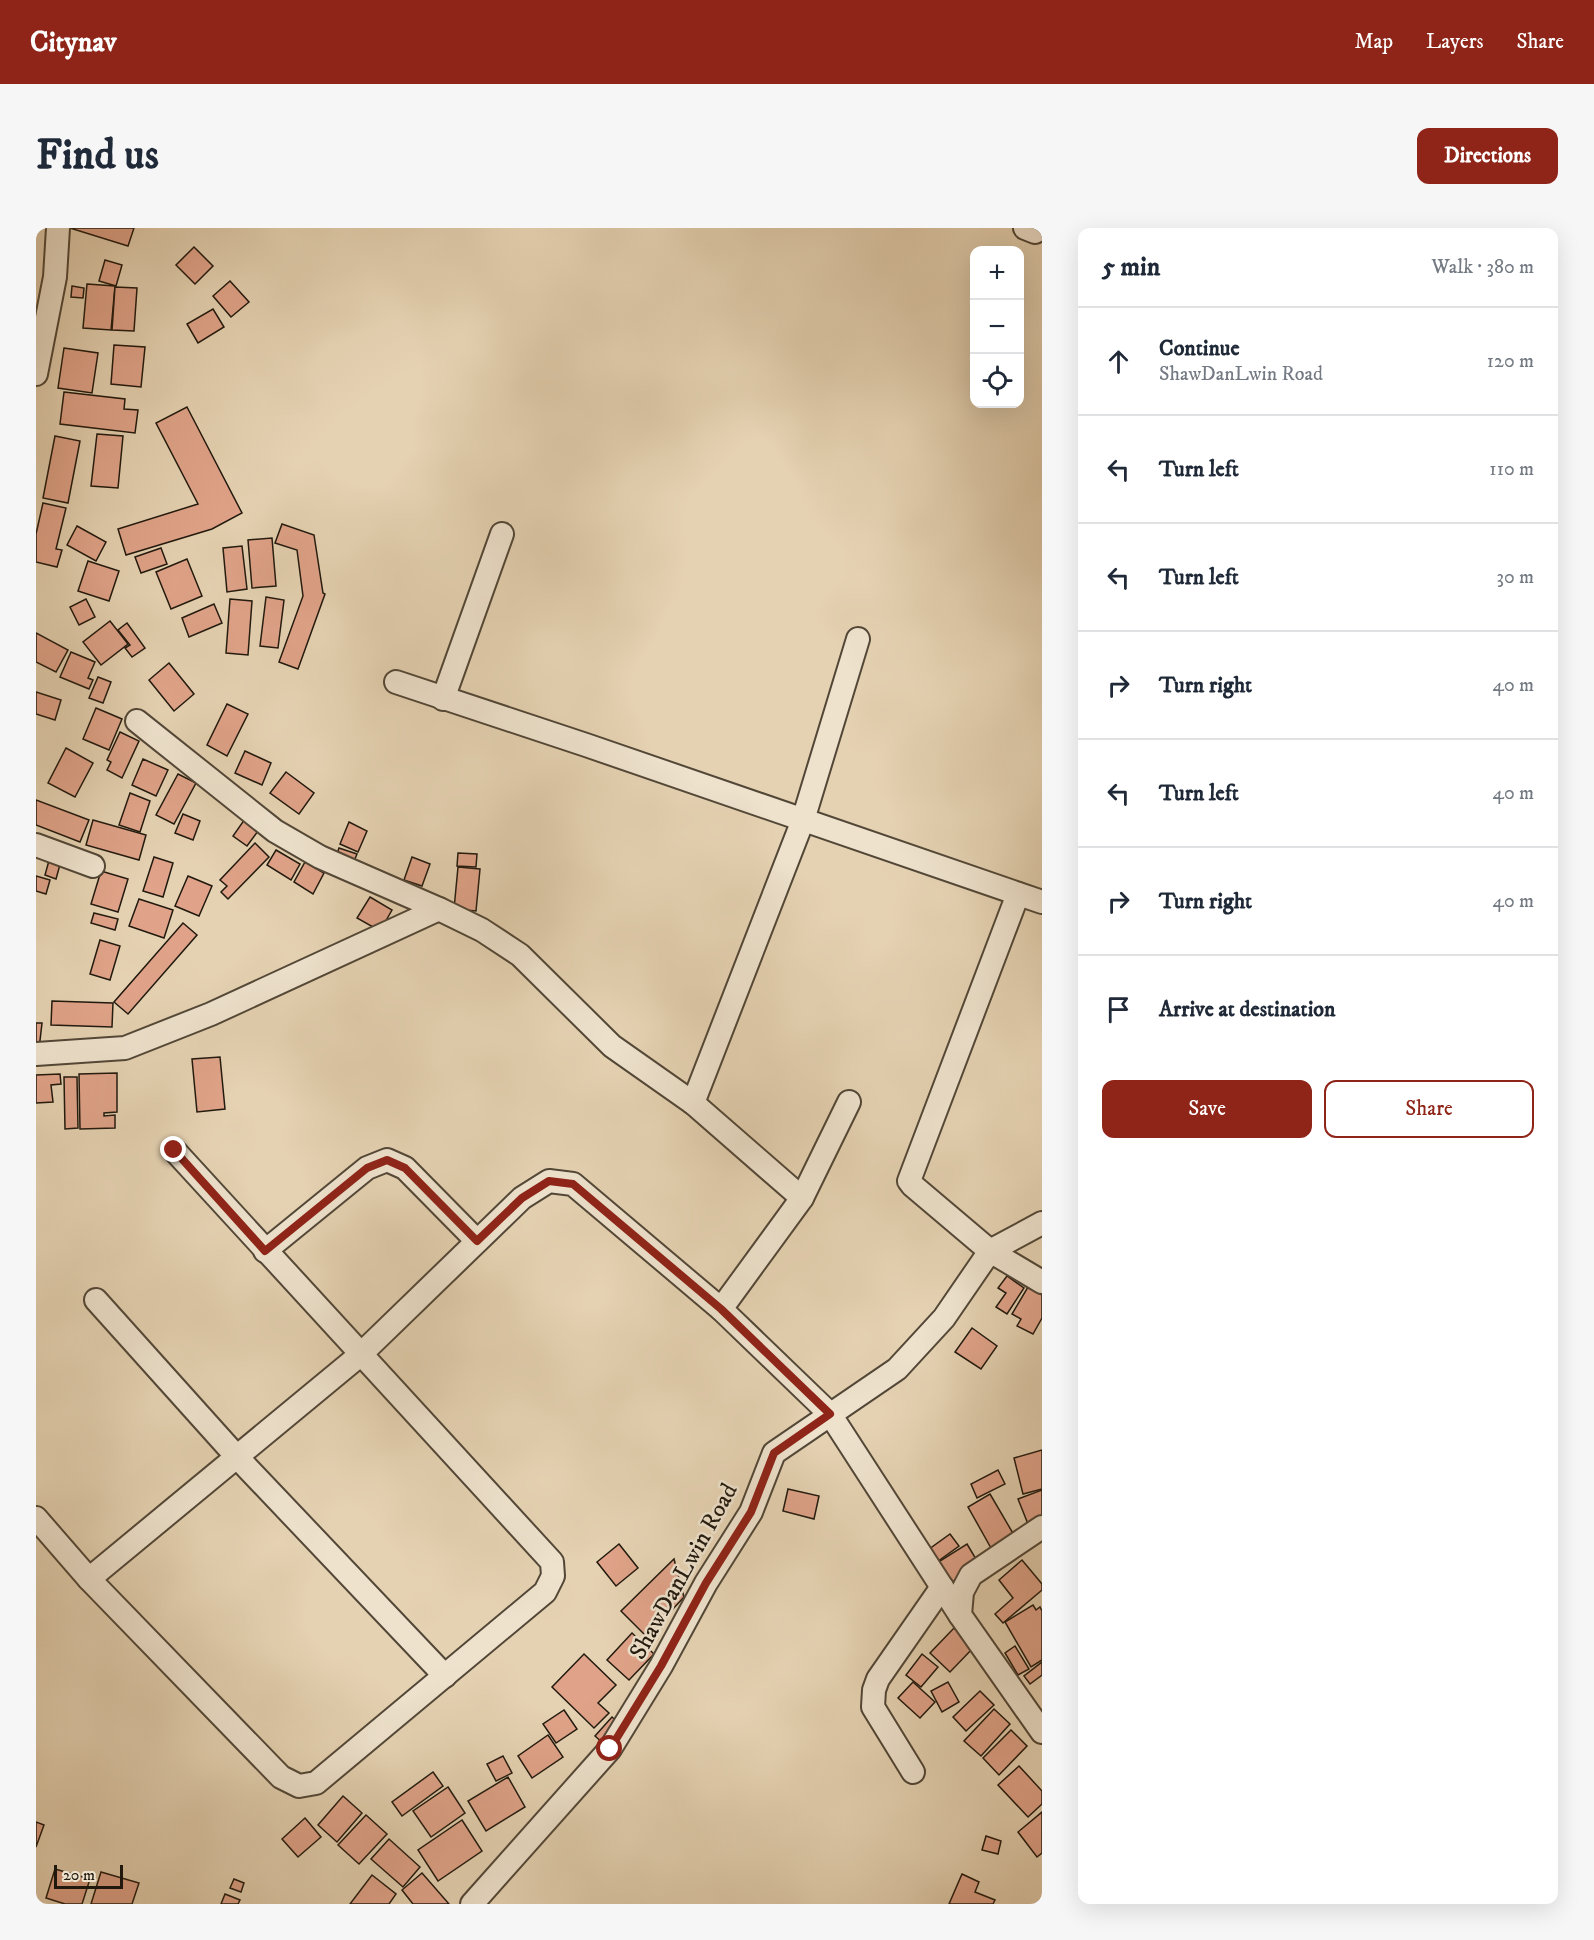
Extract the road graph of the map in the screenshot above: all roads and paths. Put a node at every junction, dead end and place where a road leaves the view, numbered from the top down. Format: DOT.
graph roads {
  1 [pos="58,228"];
  2 [pos="36,374"];
  3 [pos="502,534"];
  4 [pos="858,639"];
  5 [pos="396,682"];
  6 [pos="443,699"];
  7 [pos="137,721"];
  8 [pos="803,820"];
  9 [pos="36,845"];
  10 [pos="93,866"];
  11 [pos="1017,894"];
  12 [pos="1042,902"];
  13 [pos="439,909"];
  14 [pos="36,1054"];
  15 [pos="849,1102"];
  16 [pos="693,1103"];
  17 [pos="174,1150"];
  18 [pos="802,1198"];
  19 [pos="1040,1219"];
  20 [pos="477,1241"];
  21 [pos="265,1251"];
  22 [pos="990,1251"];
  23 [pos="1042,1282"];
  24 [pos="96,1300"];
  25 [pos="721,1309"];
  26 [pos="360,1355"];
  27 [pos="830,1414"];
  28 [pos="237,1457"];
  29 [pos="36,1518"];
  30 [pos="1042,1527"];
  31 [pos="89,1579"];
  32 [pos="942,1587"];
  33 [pos="960,1615"];
  34 [pos="445,1676"];
  35 [pos="1042,1732"];
  36 [pos="913,1772"];
  37 [pos="472,1904"];
  1 -- 2 [label="street"];
  3 -- 6 [label="street"];
  4 -- 8 [label="street"];
  5 -- 6 [label="street"];
  6 -- 8 [label="street"];
  7 -- 13 [label="street"];
  8 -- 11 [label="street"];
  8 -- 16 [label="street"];
  9 -- 10 [label="street"];
  11 -- 12 [label="street"];
  11 -- 22 [label="street"];
  13 -- 14 [label="street"];
  13 -- 16 [label="street"];
  15 -- 18 [label="street"];
  16 -- 18 [label="street"];
  17 -- 21 [label="street"];
  18 -- 25 [label="street"];
  19 -- 22 [label="street, ShawDanLwin Road"];
  20 -- 21 [label="street"];
  20 -- 25 [label="street"];
  20 -- 26 [label="street"];
  21 -- 26 [label="street"];
  22 -- 23 [label="street"];
  22 -- 27 [label="street, ShawDanLwin Road"];
  24 -- 28 [label="street"];
  25 -- 27 [label="street"];
  26 -- 28 [label="street"];
  26 -- 34 [label="street"];
  27 -- 32 [label="street"];
  27 -- 37 [label="street, ShawDanLwin Road"];
  28 -- 31 [label="street"];
  28 -- 34 [label="street"];
  29 -- 31 [label="street"];
  30 -- 33 [label="street"];
  31 -- 34 [label="street"];
  32 -- 33 [label="street"];
  32 -- 36 [label="street"];
  33 -- 35 [label="street"];
}
